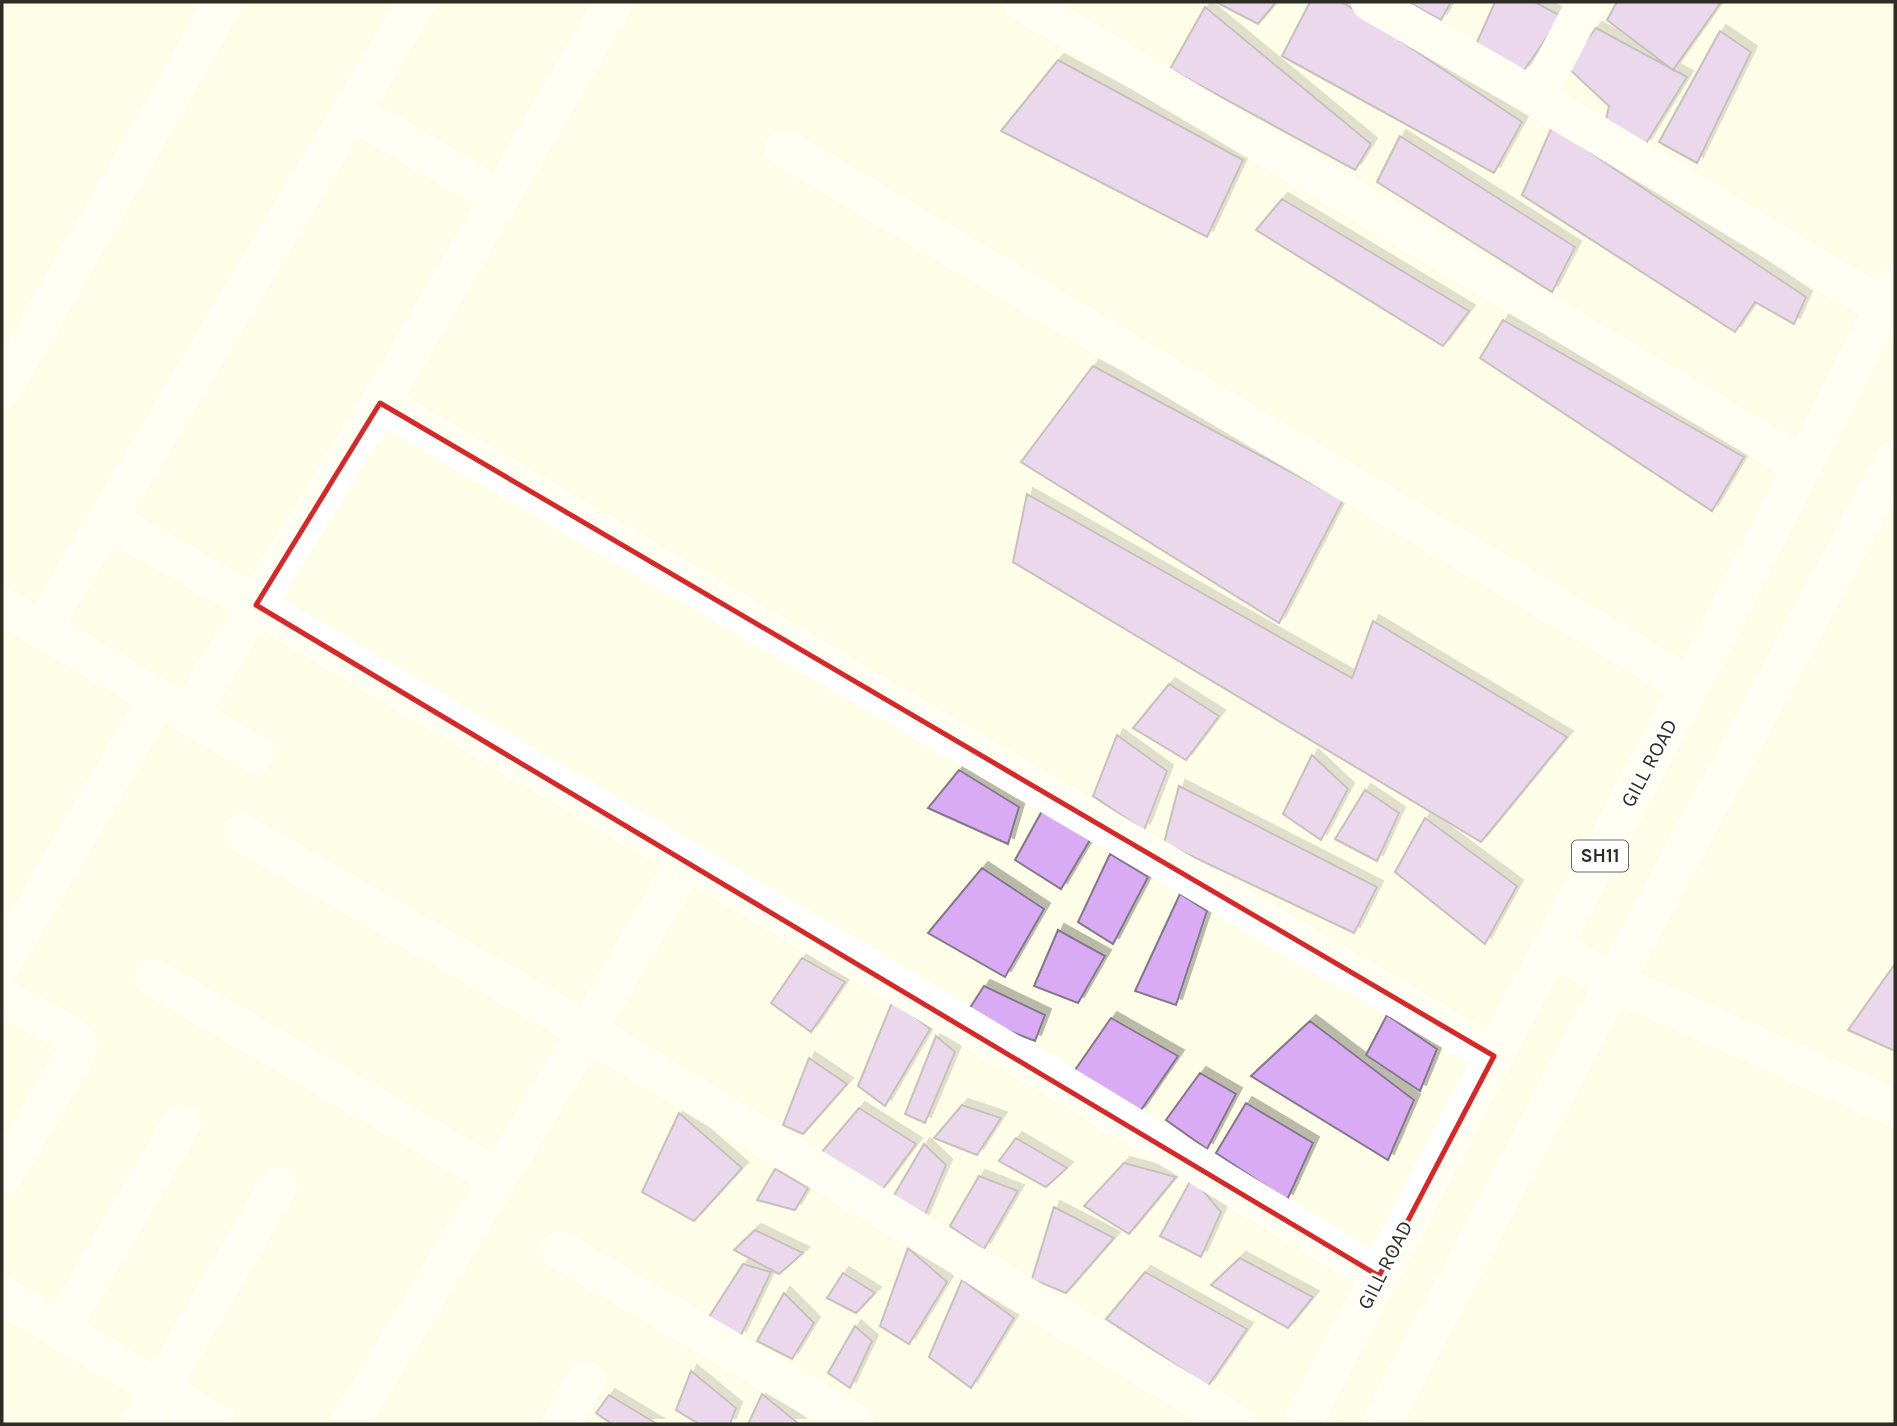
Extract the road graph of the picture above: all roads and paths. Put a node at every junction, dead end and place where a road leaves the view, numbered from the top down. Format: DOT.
graph roads {
  1 [pos="224,2"];
  2 [pos="417,2"];
  3 [pos="614,2"];
  4 [pos="1023,2"];
  5 [pos="1370,2"];
  6 [pos="1586,2"];
  7 [pos="1536,98"];
  8 [pos="352,111"];
  9 [pos="784,148"];
  10 [pos="500,198"];
  11 [pos="1890,297"];
  12 [pos="2,390"];
  13 [pos="380,402"];
  14 [pos="1895,459"];
  15 [pos="1803,466"];
  16 [pos="108,520"];
  17 [pos="256,605"];
  18 [pos="2,606"];
  19 [pos="41,630"];
  20 [pos="1690,686"];
  21 [pos="173,707"];
  22 [pos="256,754"];
  23 [pos="242,833"];
  24 [pos="686,861"];
  25 [pos="1551,947"];
  26 [pos="2,963"];
  27 [pos="155,978"];
  28 [pos="1615,982"];
  29 [pos="2,997"];
  30 [pos="587,1031"];
  31 [pos="1494,1056"];
  32 [pos="1895,1108"];
  33 [pos="182,1124"];
  34 [pos="3,1176"];
  35 [pos="498,1178"];
  36 [pos="278,1186"];
  37 [pos="560,1250"];
  38 [pos="1379,1276"];
  39 [pos="2,1295"];
  40 [pos="60,1330"];
  41 [pos="586,1380"];
  42 [pos="160,1389"];
  43 [pos="139,1424"];
  44 [pos="218,1424"];
  45 [pos="349,1424"];
  46 [pos="561,1424"];
  47 [pos="856,1424"];
  48 [pos="1237,1424"];
  49 [pos="1303,1424"];
  50 [pos="1381,1424"];
  1 -- 12 [label="street"];
  2 -- 8 [label="street"];
  3 -- 10 [label="street"];
  4 -- 15 [label="street"];
  5 -- 7 [label="street"];
  6 -- 7 [label="street"];
  7 -- 11 [label="street"];
  8 -- 10 [label="street"];
  8 -- 16 [label="street"];
  9 -- 20 [label="street"];
  10 -- 13 [label="street"];
  11 -- 15 [label="street, GILL ROAD / SH11"];
  13 -- 17 [label="street"];
  13 -- 31 [label="street"];
  14 -- 28 [label="street"];
  15 -- 20 [label="street, GILL ROAD / SH11"];
  16 -- 17 [label="street"];
  16 -- 19 [label="street"];
  17 -- 21 [label="street"];
  17 -- 24 [label="street"];
  18 -- 19 [label="street"];
  19 -- 21 [label="street"];
  20 -- 25 [label="street, GILL ROAD / SH11"];
  21 -- 22 [label="street"];
  21 -- 26 [label="street"];
  23 -- 30 [label="street"];
  24 -- 30 [label="street"];
  24 -- 38 [label="street"];
  25 -- 28 [label="street"];
  25 -- 31 [label="street, GILL ROAD / SH11"];
  27 -- 35 [label="street"];
  28 -- 32 [label="street"];
  28 -- 50 [label="street"];
  29 -- 34 [label="street"];
  30 -- 35 [label="street"];
  30 -- 48 [label="street"];
  31 -- 38 [label="street, GILL ROAD / SH11"];
  33 -- 40 [label="street"];
  35 -- 45 [label="street"];
  36 -- 42 [label="street"];
  37 -- 47 [label="street"];
  38 -- 49 [label="street, GILL ROAD / SH11"];
  39 -- 40 [label="street"];
  40 -- 42 [label="street"];
  41 -- 46 [label="street"];
  42 -- 43 [label="street"];
  42 -- 44 [label="street"];
}
